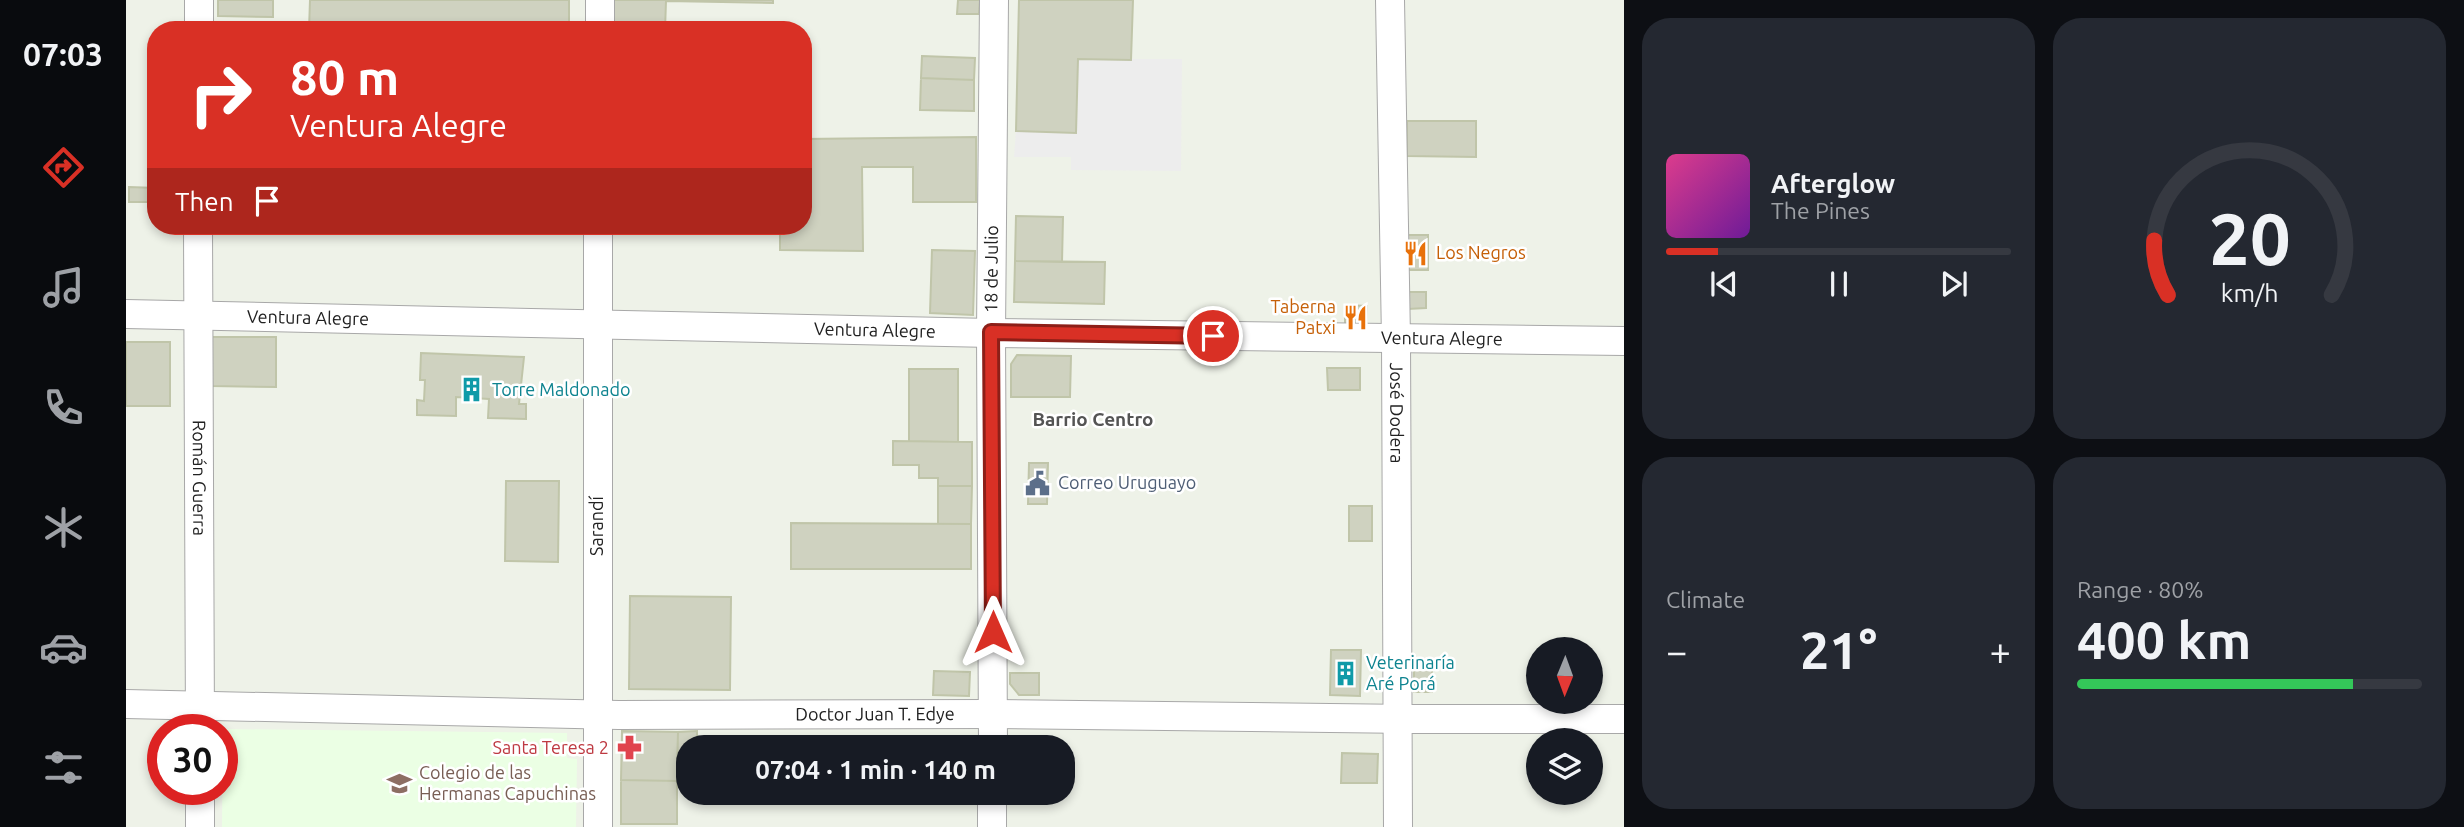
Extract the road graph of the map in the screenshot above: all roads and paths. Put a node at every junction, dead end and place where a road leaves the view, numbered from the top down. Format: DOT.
graph roads {
  1 [pos="199,0"];
  2 [pos="600,0"];
  3 [pos="994,0"];
  4 [pos="1390,0"];
  5 [pos="199,21"];
  6 [pos="600,21"];
  7 [pos="198,235"];
  8 [pos="597,235"];
  9 [pos="126,314"];
  10 [pos="198,315"];
  11 [pos="597,323"];
  12 [pos="991,332"];
  13 [pos="1396,339"];
  14 [pos="1624,341"];
  15 [pos="126,704"];
  16 [pos="183,714"];
  17 [pos="200,714"];
  18 [pos="993,714"];
  19 [pos="597,715"];
  20 [pos="238,717"];
  21 [pos="1398,719"];
  22 [pos="1624,719"];
  23 [pos="993,735"];
  24 [pos="200,805"];
  25 [pos="992,805"];
  26 [pos="200,827"];
  27 [pos="598,827"];
  28 [pos="992,827"];
  29 [pos="1398,827"];
  1 -- 5 [label="street"];
  2 -- 6 [label="street"];
  3 -- 12 [label="street, 18 de Julio"];
  4 -- 13 [label="street, José Dodera"];
  7 -- 10 [label="street, Román Guerra"];
  8 -- 11 [label="street, Sarandí"];
  9 -- 10 [label="street, Ventura Alegre"];
  10 -- 11 [label="street, Ventura Alegre"];
  10 -- 17 [label="street, Román Guerra"];
  11 -- 12 [label="street, Ventura Alegre"];
  11 -- 19 [label="street, Sarandí"];
  12 -- 13 [label="street, Ventura Alegre"];
  12 -- 18 [label="street, 18 de Julio"];
  13 -- 14 [label="street, Ventura Alegre"];
  13 -- 21 [label="street, José Dodera"];
  15 -- 16 [label="street, Doctor Juan T. Edye"];
  18 -- 19 [label="street, Doctor Juan T. Edye"];
  18 -- 21 [label="street, Doctor Juan T. Edye"];
  18 -- 23 [label="street, 18 de Julio"];
  19 -- 20 [label="street, Doctor Juan T. Edye"];
  19 -- 27 [label="street, Sarandí"];
  21 -- 22 [label="street, Doctor Juan T. Edye"];
  21 -- 29 [label="street, José Dodera"];
  24 -- 26 [label="street"];
  25 -- 28 [label="street"];
}
